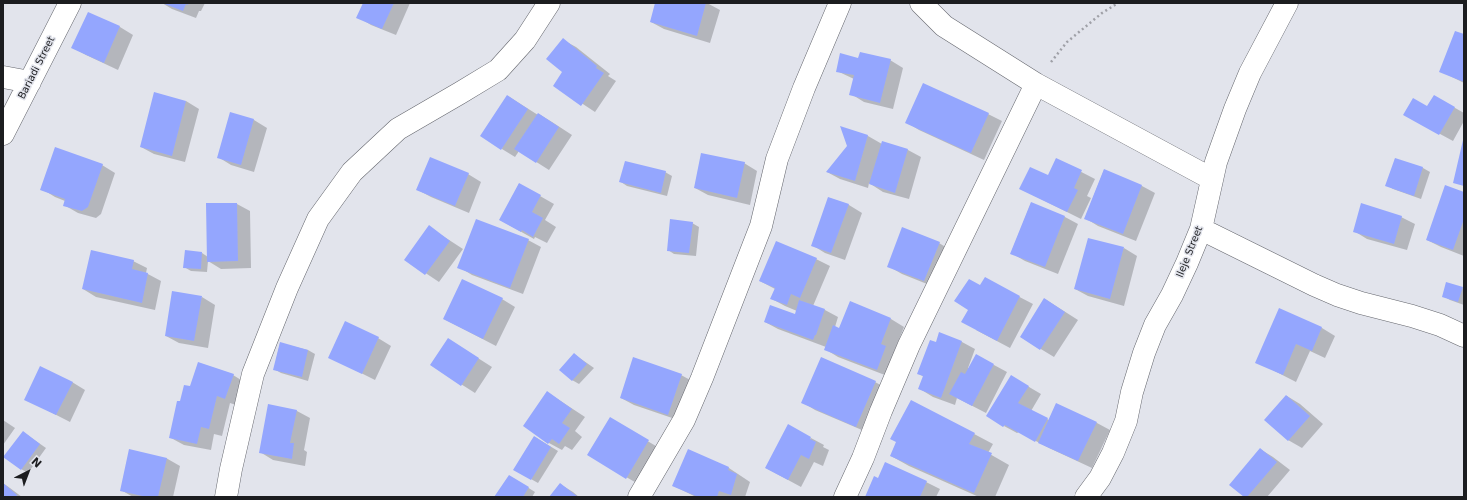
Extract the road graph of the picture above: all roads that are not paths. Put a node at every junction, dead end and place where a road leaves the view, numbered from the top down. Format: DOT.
graph roads {
  1 [pos="70,3"];
  2 [pos="549,3"];
  3 [pos="840,3"];
  4 [pos="921,3"];
  5 [pos="1287,3"];
  6 [pos="3,77"];
  7 [pos="30,82"];
  8 [pos="1036,84"];
  9 [pos="3,134"];
  10 [pos="1212,179"];
  11 [pos="1201,229"];
  12 [pos="1464,336"];
  13 [pos="226,497"];
  14 [pos="639,497"];
  15 [pos="845,497"];
  16 [pos="1086,497"];
  1 -- 7 [label="street, Bariadi Street"];
  2 -- 13 [label="street"];
  3 -- 14 [label="street"];
  4 -- 8 [label="street"];
  5 -- 10 [label="street, Ileje Street"];
  6 -- 7 [label="street"];
  7 -- 9 [label="street, Bariadi Street"];
  8 -- 10 [label="street"];
  8 -- 15 [label="street"];
  10 -- 11 [label="street, Ileje Street"];
  11 -- 12 [label="street"];
  11 -- 16 [label="street, Ileje Street"];
}
